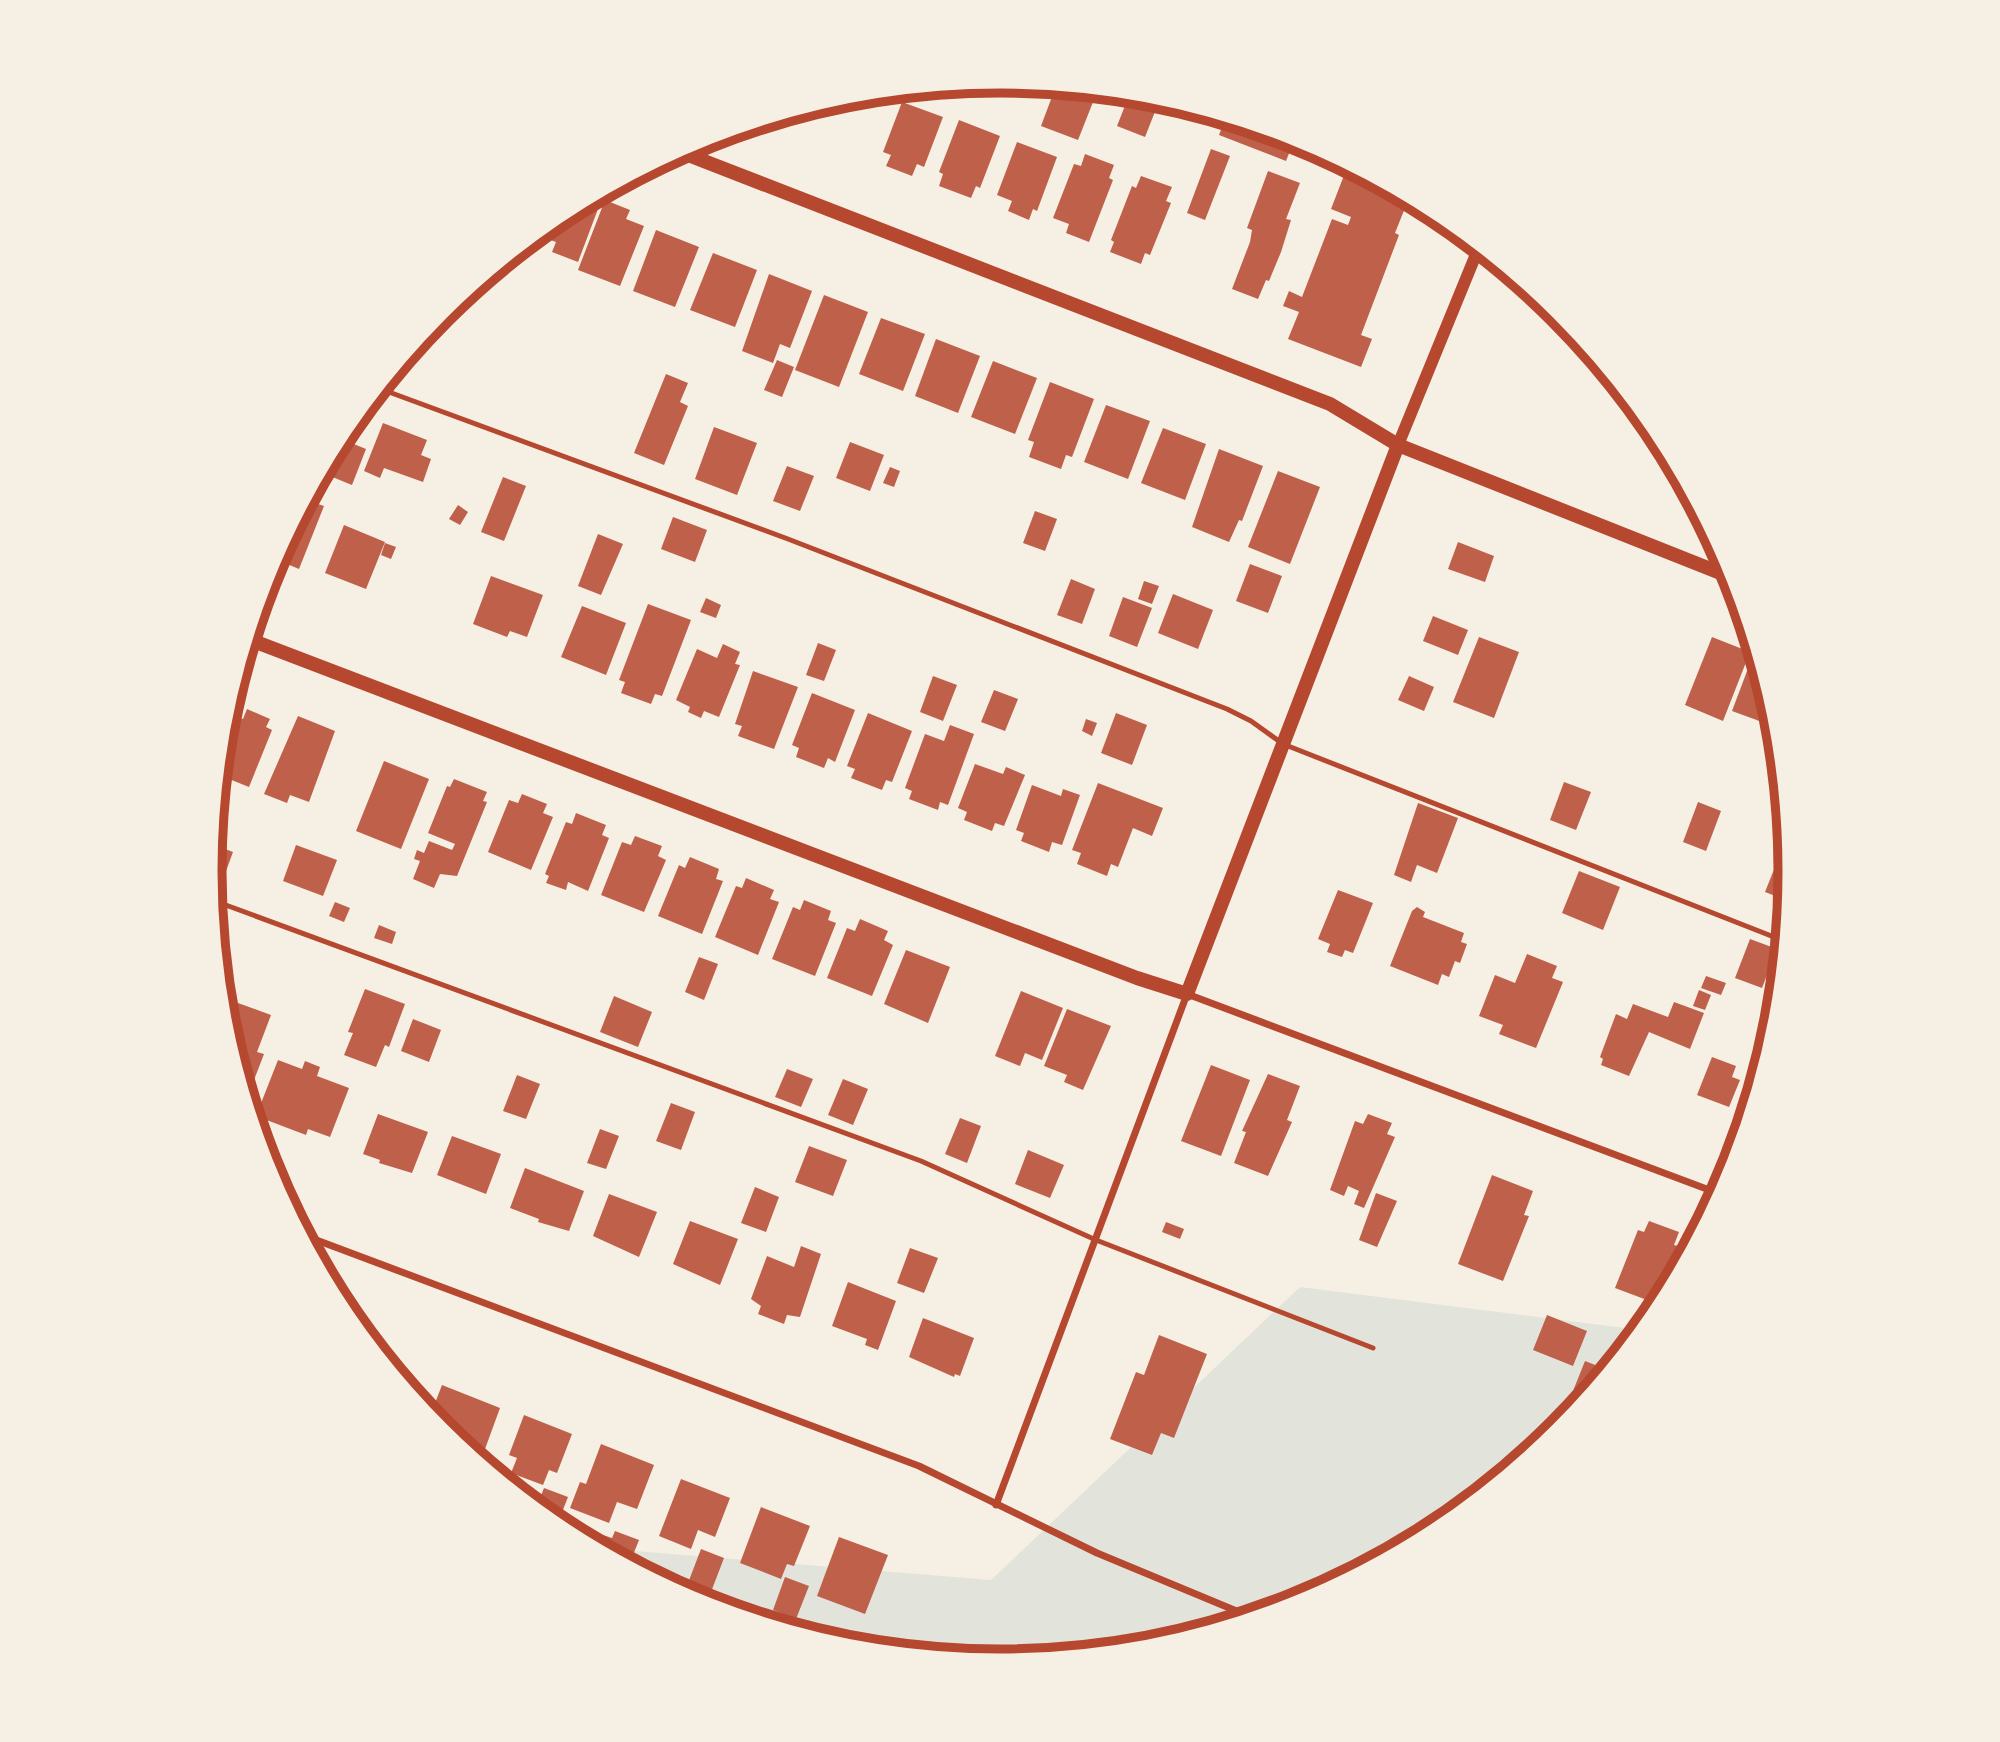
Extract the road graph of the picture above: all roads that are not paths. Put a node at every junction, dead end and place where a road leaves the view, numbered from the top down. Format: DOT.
graph roads {
  1 [pos="692,156"];
  2 [pos="1476,255"];
  3 [pos="388,391"];
  4 [pos="1398,446"];
  5 [pos="1719,572"];
  6 [pos="256,642"];
  7 [pos="1283,744"];
  8 [pos="223,904"];
  9 [pos="1775,938"];
  10 [pos="1186,994"];
  11 [pos="1709,1190"];
  12 [pos="315,1240"];
  13 [pos="1096,1240"];
  14 [pos="1374,1348"];
  15 [pos="996,1505"];
  16 [pos="1238,1612"];
  1 -- 4 [label="main road"];
  2 -- 4 [label="street"];
  3 -- 7 [label="lane"];
  4 -- 5 [label="main road"];
  4 -- 7 [label="main road"];
  6 -- 10 [label="main road"];
  7 -- 9 [label="lane"];
  7 -- 10 [label="main road"];
  8 -- 13 [label="lane"];
  10 -- 11 [label="street"];
  10 -- 13 [label="street"];
  12 -- 15 [label="street"];
  13 -- 14 [label="lane"];
  13 -- 15 [label="street"];
  15 -- 16 [label="street"];
}
